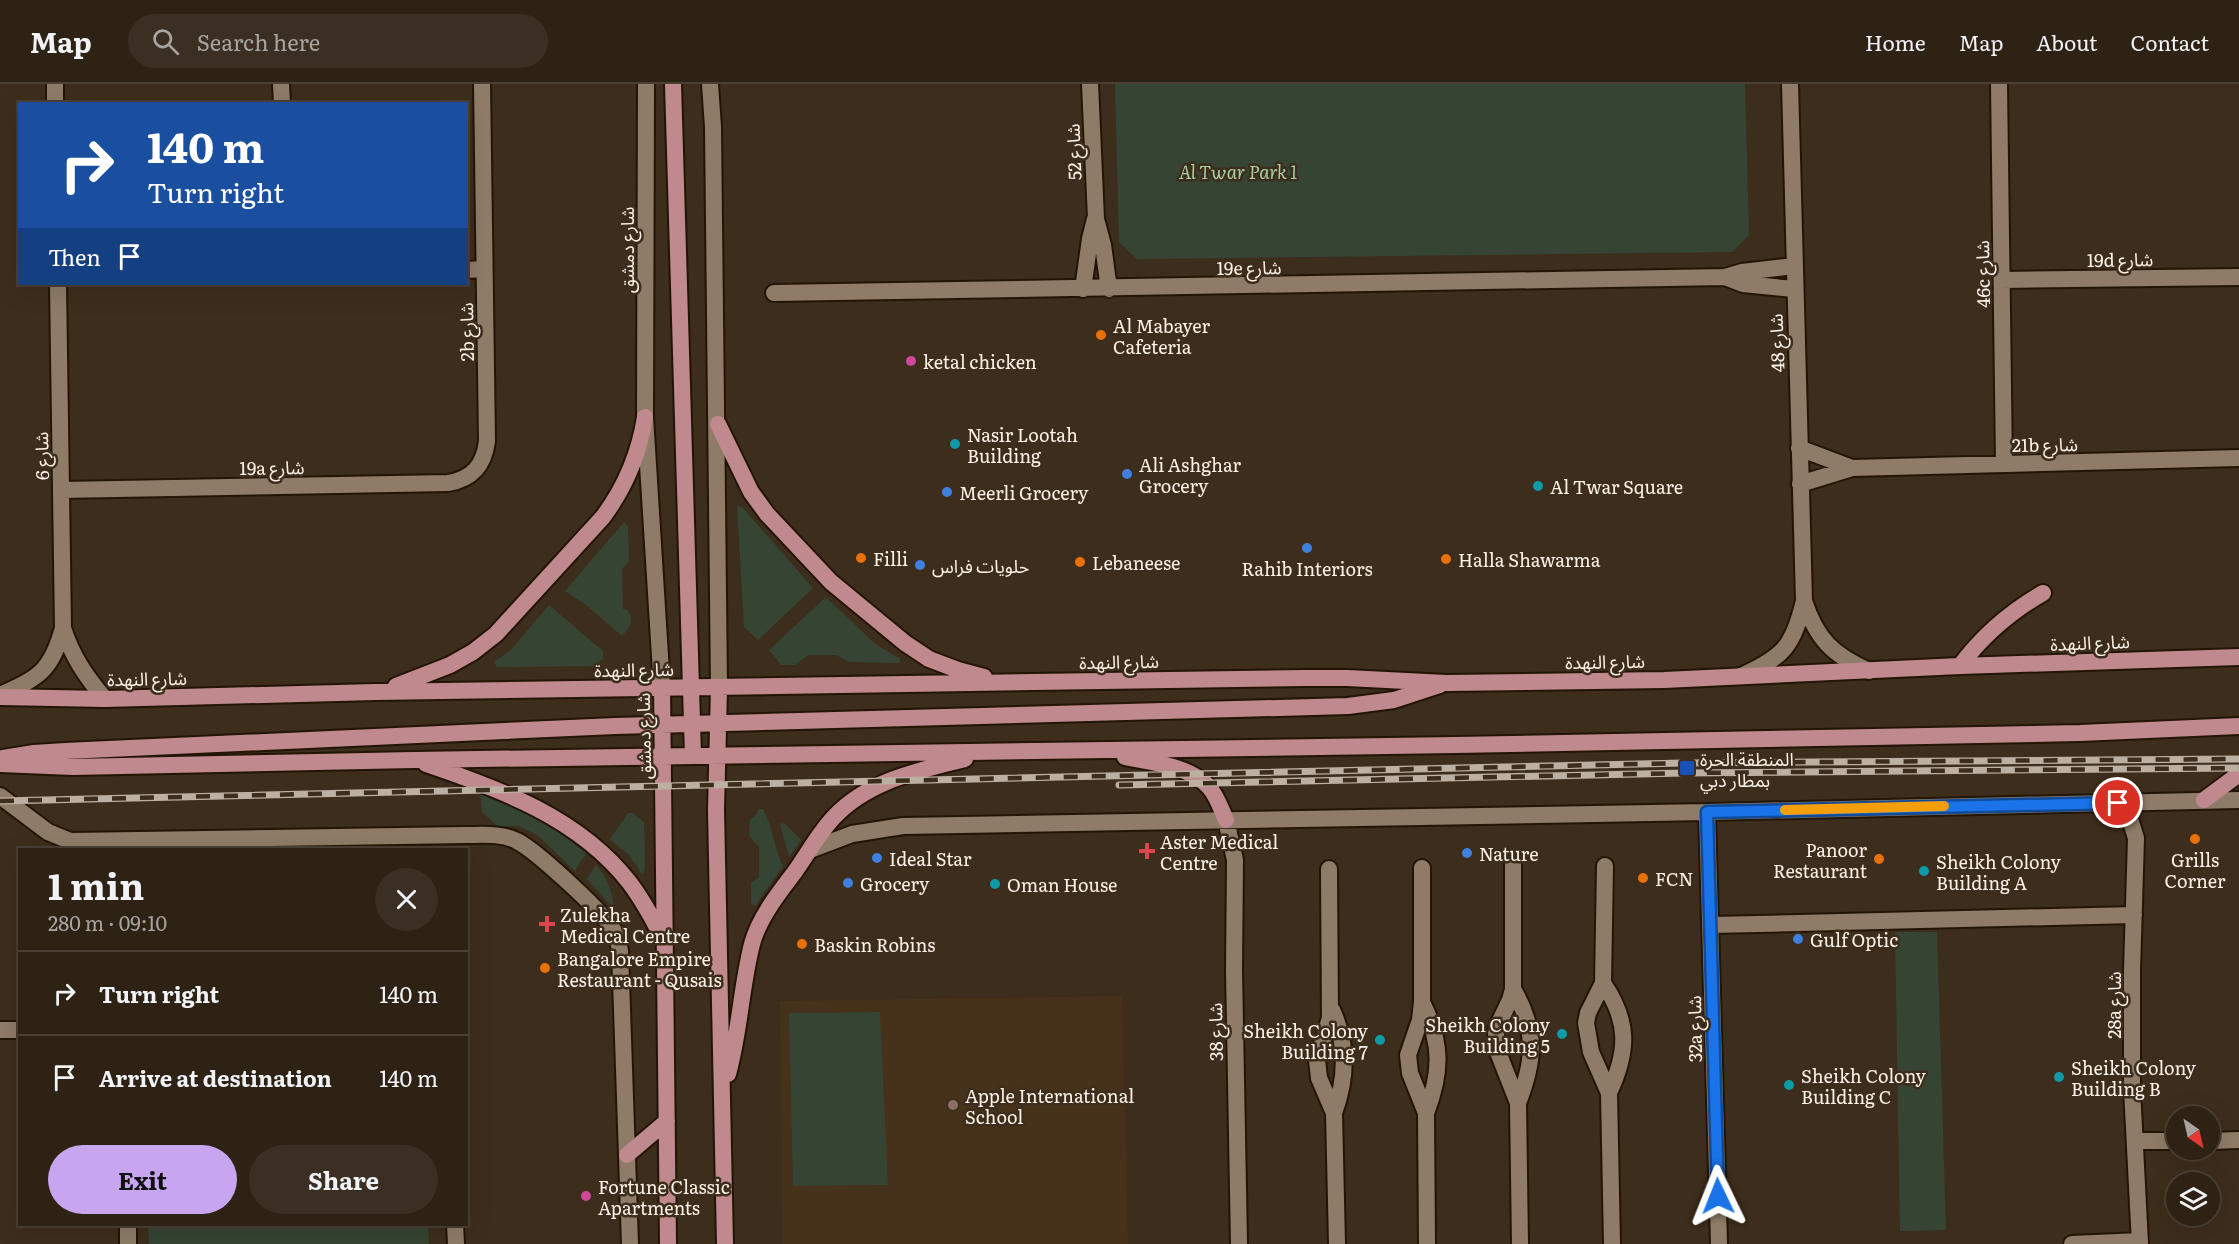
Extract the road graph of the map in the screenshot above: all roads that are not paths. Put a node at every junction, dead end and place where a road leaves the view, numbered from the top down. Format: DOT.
graph roads {
  1 [pos="55,84"];
  2 [pos="281,84"];
  3 [pos="482,84"];
  4 [pos="646,84"];
  5 [pos="673,84"];
  6 [pos="710,84"];
  7 [pos="1090,84"];
  8 [pos="1790,84"];
  9 [pos="1999,84"];
  10 [pos="55,102"];
  11 [pos="282,102"];
  12 [pos="1096,219"];
  13 [pos="1794,266"];
  14 [pos="484,269"];
  15 [pos="468,270"];
  16 [pos="2239,277"];
  17 [pos="1725,278"];
  18 [pos="2002,280"];
  19 [pos="58,285"];
  20 [pos="1109,289"];
  21 [pos="1794,289"];
  22 [pos="1083,290"];
  23 [pos="774,293"];
  24 [pos="645,417"];
  25 [pos="718,424"];
  26 [pos="1799,448"];
  27 [pos="2239,458"];
  28 [pos="2004,464"];
  29 [pos="478,468"];
  30 [pos="1852,468"];
  31 [pos="1800,484"];
  32 [pos="62,490"];
  33 [pos="2043,593"];
  34 [pos="1804,601"];
  35 [pos="63,628"];
  36 [pos="2239,657"];
  37 [pos="1960,666"];
  38 [pos="1869,671"];
  39 [pos="1741,676"];
  40 [pos="1005,683"];
  41 [pos="1446,683"];
  42 [pos="662,688"];
  43 [pos="693,688"];
  44 [pos="719,688"];
  45 [pos="375,692"];
  46 [pos="0,696"];
  47 [pos="105,699"];
  48 [pos="718,723"];
  49 [pos="663,724"];
  50 [pos="693,724"];
  51 [pos="2239,726"];
  52 [pos="1095,750"];
  53 [pos="996,752"];
  54 [pos="664,756"];
  55 [pos="693,756"];
  56 [pos="717,757"];
  57 [pos="0,759"];
  58 [pos="414,760"];
  59 [pos="0,764"];
  60 [pos="2239,774"];
  61 [pos="0,796"];
  62 [pos="2204,800"];
  63 [pos="2238,800"];
  64 [pos="2118,803"];
  65 [pos="2156,803"];
  66 [pos="1707,812"];
  67 [pos="1226,820"];
  68 [pos="2136,838"];
  69 [pos="810,850"];
  70 [pos="1513,864"];
  71 [pos="1605,866"];
  72 [pos="1422,868"];
  73 [pos="1329,869"];
  74 [pos="2134,915"];
  75 [pos="1712,925"];
  76 [pos="666,946"];
  77 [pos="1604,983"];
  78 [pos="1513,989"];
  79 [pos="1422,1002"];
  80 [pos="1330,1007"];
  81 [pos="18,1029"];
  82 [pos="0,1030"];
  83 [pos="723,1089"];
  84 [pos="1609,1093"];
  85 [pos="1518,1103"];
  86 [pos="1334,1113"];
  87 [pos="1426,1113"];
  88 [pos="668,1121"];
  89 [pos="2239,1140"];
  90 [pos="2135,1141"];
  91 [pos="2166,1141"];
  92 [pos="2220,1141"];
  93 [pos="627,1155"];
  94 [pos="128,1226"];
  95 [pos="455,1226"];
  96 [pos="2140,1243"];
  97 [pos="128,1244"];
  98 [pos="456,1244"];
  99 [pos="630,1244"];
  100 [pos="668,1244"];
  101 [pos="725,1244"];
  102 [pos="1239,1244"];
  103 [pos="1337,1244"];
  104 [pos="1427,1244"];
  105 [pos="1520,1244"];
  106 [pos="1612,1244"];
  107 [pos="1719,1244"];
  108 [pos="2072,1244"];
  1 -- 10 [label="street"];
  2 -- 11 [label="street"];
  3 -- 14 [label="street, 2b شارع"];
  4 -- 24 [label="street, شارع دمشق"];
  5 -- 43 [label="main road"];
  6 -- 25 [label="street"];
  7 -- 12 [label="street, شارع 52"];
  8 -- 13 [label="street, شارع 48"];
  9 -- 18 [label="street, 46c شارع"];
  12 -- 20 [label="street, شارع 52"];
  12 -- 22 [label="street, شارع 52"];
  13 -- 17 [label="street, 19e شارع"];
  13 -- 21 [label="street, شارع 48"];
  14 -- 15 [label="street"];
  14 -- 29 [label="street, 2b شارع"];
  16 -- 18 [label="street, 19d شارع"];
  17 -- 20 [label="street, 19e شارع"];
  17 -- 21 [label="street, 19e شارع"];
  18 -- 28 [label="street, 46c شارع"];
  19 -- 32 [label="street, شارع 6"];
  20 -- 22 [label="street, 19e شارع"];
  21 -- 26 [label="street, شارع 48"];
  22 -- 23 [label="street, 19e شارع"];
  24 -- 42 [label="street, شارع دمشق"];
  24 -- 45 [label="main road"];
  25 -- 40 [label="main road"];
  25 -- 44 [label="street"];
  26 -- 30 [label="street, 21b شارع"];
  26 -- 31 [label="street, شارع 48"];
  27 -- 28 [label="street, 21b شارع"];
  28 -- 30 [label="street, 21b شارع"];
  29 -- 32 [label="street, 19a شارع"];
  30 -- 31 [label="street, 21b شارع"];
  31 -- 34 [label="street, شارع 48"];
  32 -- 35 [label="street, شارع 6"];
  33 -- 37 [label="main road"];
  34 -- 38 [label="street, شارع 48"];
  34 -- 39 [label="street, شارع 48"];
  35 -- 46 [label="street, شارع 6"];
  35 -- 47 [label="street, شارع 6"];
  36 -- 37 [label="main road, شارع النهدة"];
  37 -- 38 [label="main road, شارع النهدة"];
  38 -- 39 [label="main road, شارع النهدة"];
  39 -- 41 [label="main road, شارع النهدة"];
  40 -- 41 [label="main road, شارع النهدة"];
  40 -- 44 [label="main road, شارع النهدة"];
  41 -- 48 [label="main road"];
  42 -- 43 [label="main road, شارع النهدة"];
  42 -- 45 [label="main road, شارع النهدة"];
  42 -- 49 [label="main road, شارع دمشق"];
  43 -- 44 [label="main road, شارع النهدة"];
  43 -- 50 [label="main road"];
  44 -- 48 [label="main road"];
  45 -- 47 [label="main road, شارع النهدة"];
  46 -- 47 [label="main road, شارع النهدة"];
  48 -- 50 [label="main road"];
  48 -- 56 [label="main road"];
  49 -- 50 [label="main road"];
  49 -- 54 [label="main road, شارع دمشق"];
  49 -- 57 [label="main road"];
  50 -- 55 [label="main road"];
  51 -- 52 [label="main road"];
  52 -- 53 [label="main road"];
  52 -- 67 [label="main road"];
  53 -- 56 [label="main road"];
  53 -- 69 [label="main road"];
  54 -- 55 [label="main road"];
  54 -- 58 [label="main road"];
  54 -- 76 [label="main road, شارع دمشق"];
  55 -- 56 [label="main road"];
  56 -- 83 [label="main road"];
  58 -- 59 [label="main road"];
  58 -- 76 [label="main road"];
  60 -- 62 [label="main road"];
  61 -- 93 [label="street"];
  62 -- 63 [label="street"];
  62 -- 65 [label="street"];
  64 -- 65 [label="street"];
  64 -- 66 [label="street"];
  64 -- 68 [label="street, 28a شارع"];
  65 -- 68 [label="street, 28a شارع"];
  66 -- 67 [label="street"];
  66 -- 75 [label="street, 32a شارع"];
  67 -- 69 [label="street"];
  67 -- 102 [label="street, شارع 38"];
  68 -- 74 [label="street, 28a شارع"];
  69 -- 83 [label="main road"];
  70 -- 78 [label="street"];
  71 -- 77 [label="street"];
  72 -- 79 [label="street"];
  73 -- 80 [label="street"];
  74 -- 75 [label="street"];
  74 -- 90 [label="street, 28a شارع"];
  75 -- 107 [label="street, 32a شارع"];
  76 -- 88 [label="main road, شارع دمشق"];
  77 -- 84 [label="street"];
  77 -- 84 [label="street"];
  78 -- 85 [label="street"];
  78 -- 85 [label="street"];
  79 -- 87 [label="street"];
  79 -- 87 [label="street"];
  80 -- 86 [label="street"];
  80 -- 86 [label="street"];
  81 -- 82 [label="street"];
  83 -- 101 [label="main road"];
  84 -- 106 [label="street"];
  85 -- 105 [label="street"];
  86 -- 103 [label="street"];
  87 -- 104 [label="street"];
  88 -- 93 [label="main road"];
  88 -- 100 [label="main road, شارع دمشق"];
  89 -- 92 [label="street"];
  90 -- 91 [label="street"];
  90 -- 96 [label="street, 28a شارع"];
  93 -- 99 [label="street"];
  94 -- 97 [label="street"];
  95 -- 98 [label="street"];
  96 -- 108 [label="street"];
}
